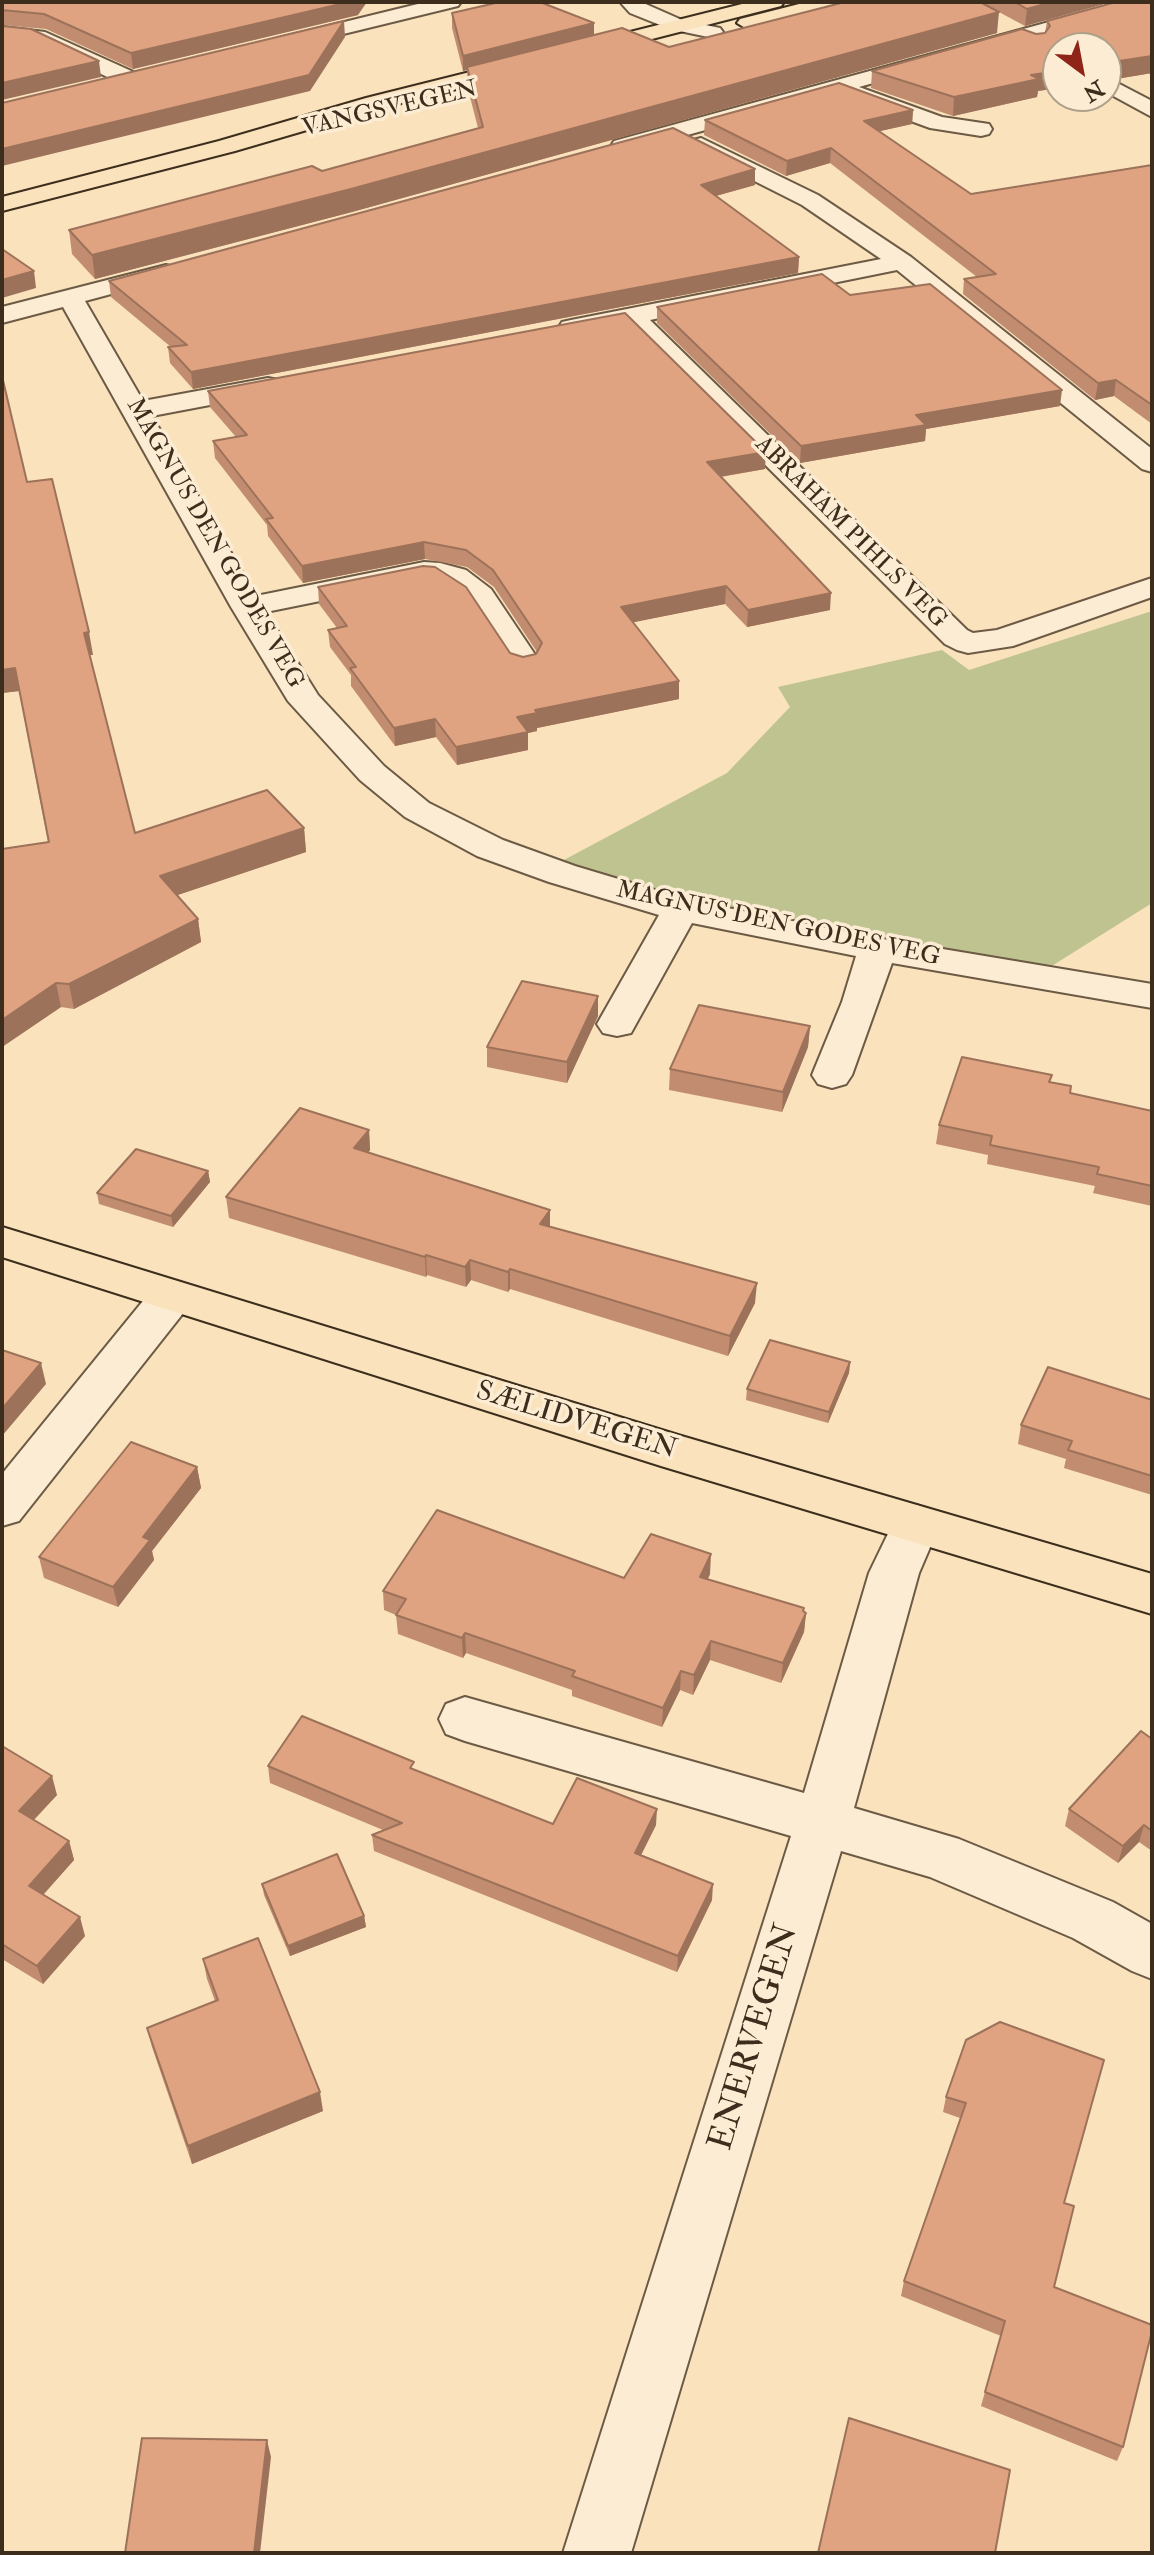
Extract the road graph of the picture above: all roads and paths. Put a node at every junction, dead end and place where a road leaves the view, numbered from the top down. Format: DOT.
graph roads {
  1 [pos="451,2"];
  2 [pos="630,2"];
  3 [pos="647,2"];
  4 [pos="774,2"];
  5 [pos="831,2"];
  6 [pos="1144,2"];
  7 [pos="996,21"];
  8 [pos="677,25"];
  9 [pos="706,26"];
  10 [pos="2,33"];
  11 [pos="1023,36"];
  12 [pos="1042,47"];
  13 [pos="262,48"];
  14 [pos="101,86"];
  15 [pos="839,87"];
  16 [pos="1122,92"];
  17 [pos="1152,110"];
  18 [pos="981,129"];
  19 [pos="675,132"];
  20 [pos="227,146"];
  21 [pos="602,152"];
  22 [pos="2,204"];
  23 [pos="902,262"];
  24 [pos="193,265"];
  25 [pos="71,298"];
  26 [pos="2,315"];
  27 [pos="632,317"];
  28 [pos="539,334"];
  29 [pos="292,381"];
  30 [pos="137,410"];
  31 [pos="1152,463"];
  32 [pos="1152,587"];
  33 [pos="247,607"];
  34 [pos="524,662"];
  35 [pos="681,910"];
  36 [pos="877,949"];
  37 [pos="1152,996"];
  38 [pos="617,1024"];
  39 [pos="832,1075"];
  40 [pos="2,1242"];
  41 [pos="172,1296"];
  42 [pos="2,1508"];
  43 [pos="916,1524"];
  44 [pos="1152,1594"];
  45 [pos="465,1719"];
  46 [pos="822,1824"];
  47 [pos="1152,1953"];
  48 [pos="597,2553"];
  1 -- 13 [label="street"];
  2 -- 8 [label="street"];
  3 -- 9 [label="street"];
  4 -- 9 [label="main road, VANGSVEGEN"];
  5 -- 9 [label="main road, VANGSVEGEN"];
  6 -- 11 [label="street"];
  7 -- 11 [label="street"];
  8 -- 9 [label="main road, VANGSVEGEN"];
  8 -- 20 [label="main road, VANGSVEGEN"];
  9 -- 20 [label="main road, VANGSVEGEN"];
  10 -- 14 [label="street"];
  11 -- 12 [label="street"];
  11 -- 15 [label="street"];
  15 -- 18 [label="street"];
  15 -- 19 [label="street"];
  16 -- 17 [label="street"];
  19 -- 21 [label="street"];
  19 -- 23 [label="street"];
  20 -- 22 [label="main road, VANGSVEGEN"];
  23 -- 27 [label="street"];
  23 -- 31 [label="street"];
  24 -- 25 [label="street"];
  25 -- 26 [label="street"];
  25 -- 30 [label="street, MAGNUS DEN GODES VEG"];
  27 -- 28 [label="street"];
  27 -- 32 [label="street, ABRAHAM PIHLS VEG"];
  29 -- 30 [label="street"];
  30 -- 33 [label="street, MAGNUS DEN GODES VEG"];
  33 -- 34 [label="street"];
  33 -- 35 [label="street, MAGNUS DEN GODES VEG"];
  35 -- 36 [label="street, MAGNUS DEN GODES VEG"];
  35 -- 38 [label="street"];
  36 -- 37 [label="street, MAGNUS DEN GODES VEG"];
  36 -- 39 [label="street"];
  40 -- 41 [label="main road, SÆLIDVEGEN"];
  41 -- 42 [label="street"];
  41 -- 43 [label="main road, SÆLIDVEGEN"];
  43 -- 44 [label="main road, SÆLIDVEGEN"];
  43 -- 46 [label="street, ENERVEGEN"];
  45 -- 46 [label="street"];
  46 -- 47 [label="street"];
  46 -- 48 [label="street, ENERVEGEN"];
}
